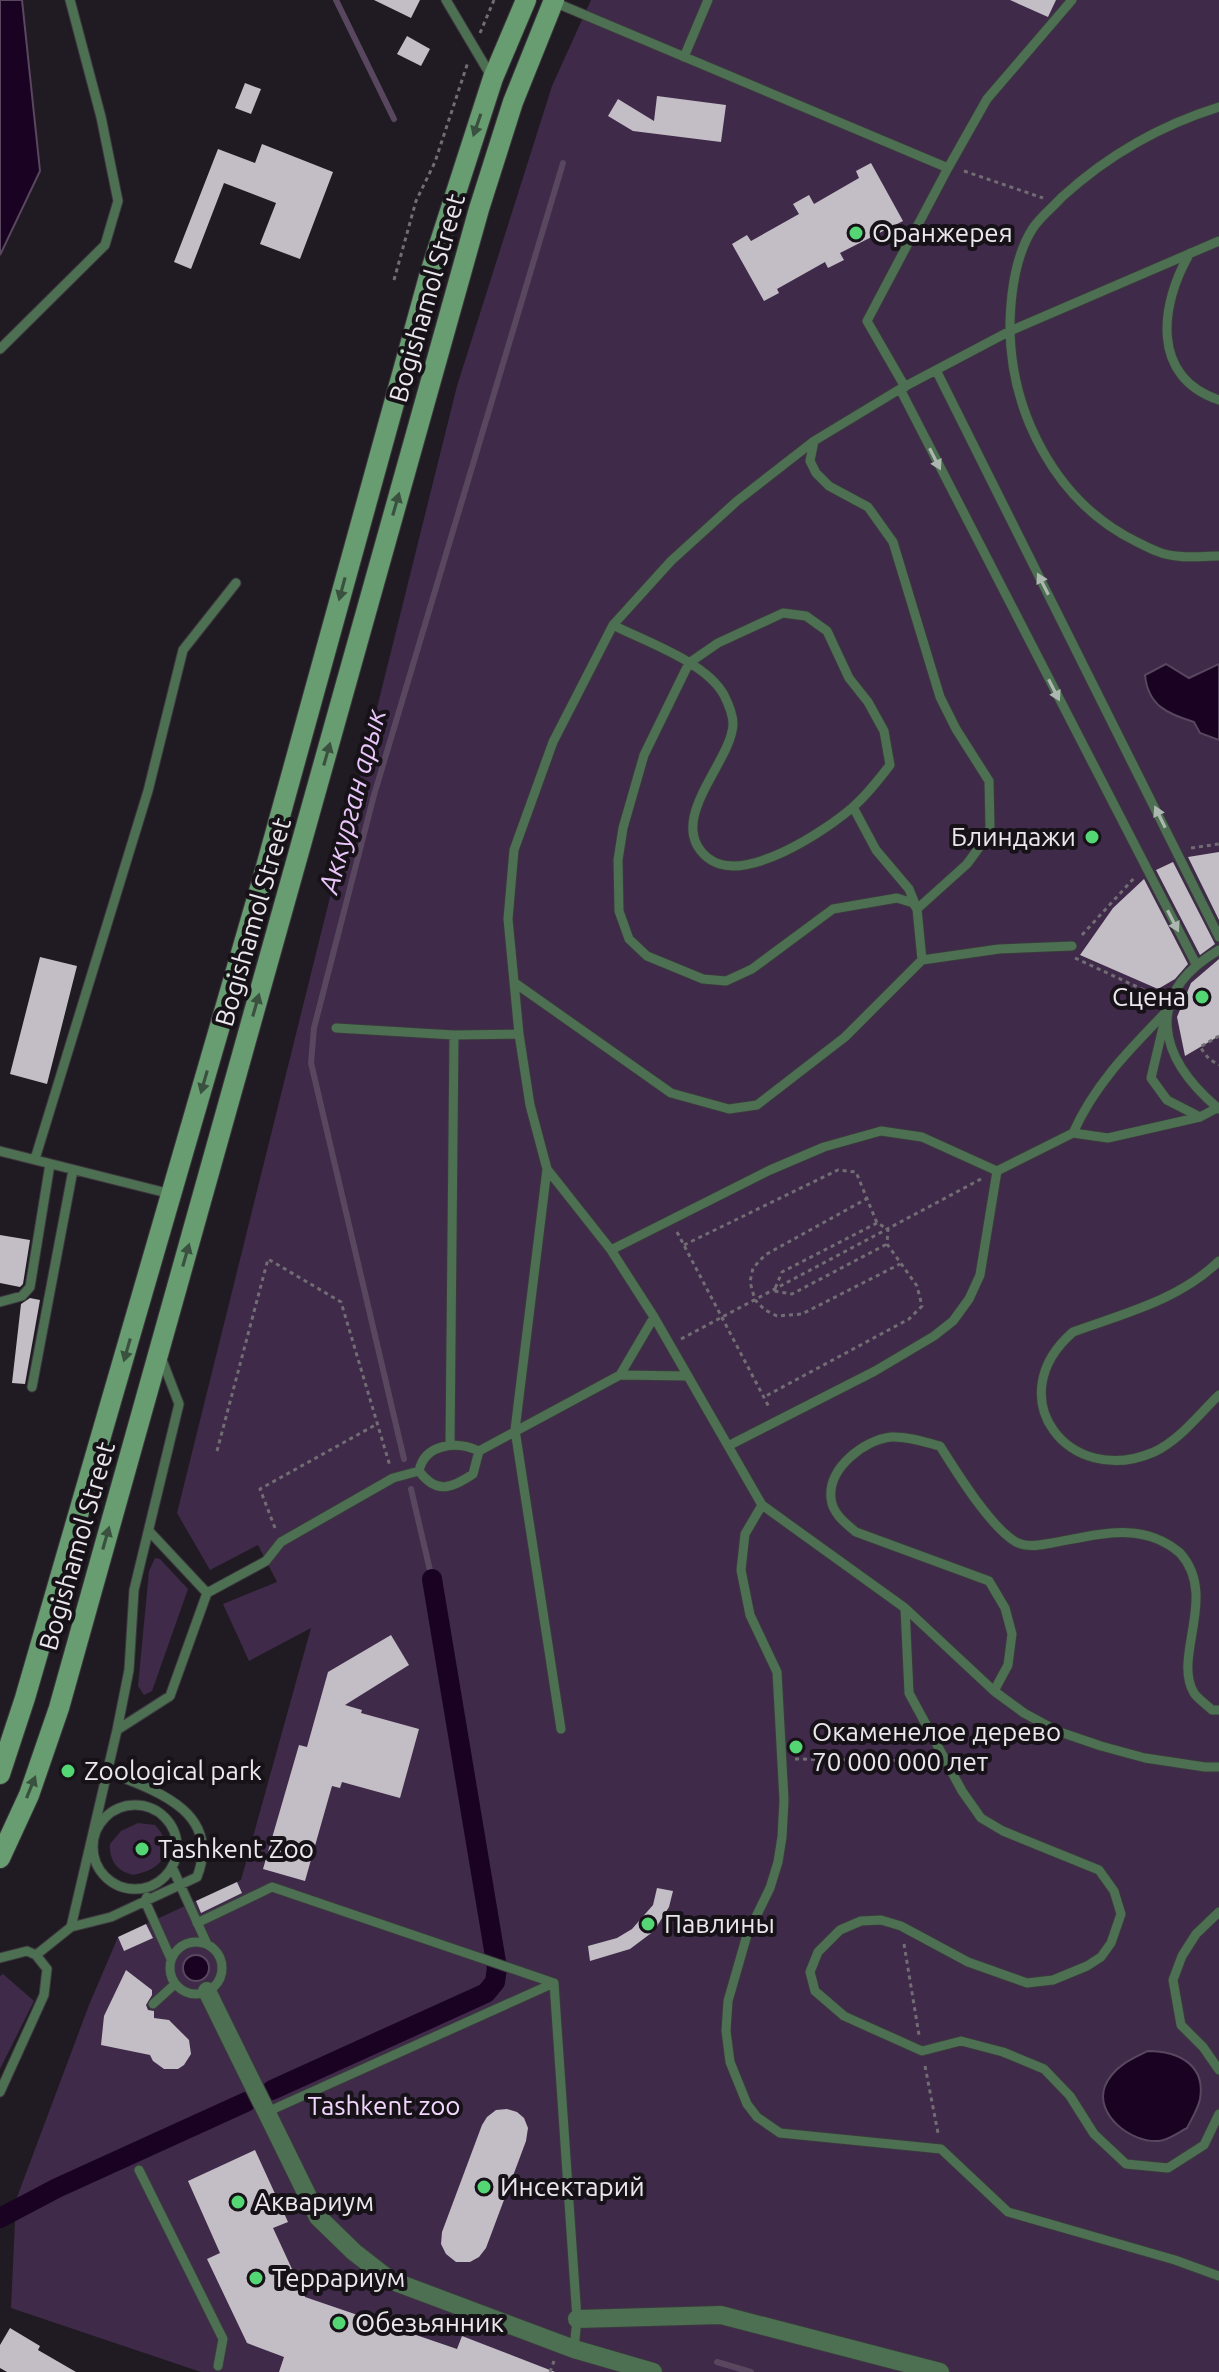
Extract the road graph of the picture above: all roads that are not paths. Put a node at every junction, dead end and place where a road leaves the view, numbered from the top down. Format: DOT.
graph roads {
  1 [pos="70,0"];
  2 [pos="446,0"];
  3 [pos="526,0"];
  4 [pos="552,0"];
  5 [pos="708,0"];
  6 [pos="1072,0"];
  7 [pos="684,57"];
  8 [pos="493,78"];
  9 [pos="1219,107"];
  10 [pos="948,168"];
  11 [pos="1219,241"];
  12 [pos="1191,252"];
  13 [pos="1010,331"];
  14 [pos="0,349"];
  15 [pos="936,370"];
  16 [pos="902,388"];
  17 [pos="1219,400"];
  18 [pos="383,441"];
  19 [pos="814,441"];
  20 [pos="412,448"];
  21 [pos="1219,556"];
  22 [pos="236,583"];
  23 [pos="613,625"];
  24 [pos="689,663"];
  25 [pos="853,807"];
  26 [pos="264,874"];
  27 [pos="291,881"];
  28 [pos="917,909"];
  29 [pos="1219,937"];
  30 [pos="1072,946"];
  31 [pos="1219,950"];
  32 [pos="922,960"];
  33 [pos="1196,964"];
  34 [pos="515,983"];
  35 [pos="1168,1007"];
  36 [pos="336,1028"];
  37 [pos="519,1034"];
  38 [pos="454,1035"];
  39 [pos="1218,1108"];
  40 [pos="1200,1117"];
  41 [pos="1073,1133"];
  42 [pos="0,1151"];
  43 [pos="35,1159"];
  44 [pos="50,1164"];
  45 [pos="547,1169"];
  46 [pos="73,1170"];
  47 [pos="997,1171"];
  48 [pos="172,1194"];
  49 [pos="611,1250"];
  50 [pos="1219,1261"];
  51 [pos="0,1302"];
  52 [pos="654,1317"];
  53 [pos="159,1352"];
  54 [pos="620,1375"];
  55 [pos="688,1376"];
  56 [pos="32,1387"];
  57 [pos="1219,1395"];
  58 [pos="515,1430"];
  59 [pos="450,1444"];
  60 [pos="728,1446"];
  61 [pos="479,1451"];
  62 [pos="419,1471"];
  63 [pos="762,1505"];
  64 [pos="149,1531"];
  65 [pos="207,1593"];
  66 [pos="905,1608"];
  67 [pos="994,1691"];
  68 [pos="1219,1710"];
  69 [pos="561,1729"];
  70 [pos="117,1730"];
  71 [pos="1219,1767"];
  72 [pos="108,1772"];
  73 [pos="0,1774"];
  74 [pos="94,1837"];
  75 [pos="0,1858"];
  76 [pos="172,1867"];
  77 [pos="153,1885"];
  78 [pos="180,1885"];
  79 [pos="145,1901"];
  80 [pos="1219,1912"];
  81 [pos="197,1923"];
  82 [pos="71,1927"];
  83 [pos="207,1944"];
  84 [pos="36,1955"];
  85 [pos="0,1958"];
  86 [pos="171,1959"];
  87 [pos="554,1983"];
  88 [pos="175,1984"];
  89 [pos="207,1991"];
  90 [pos="153,2004"];
  91 [pos="1219,2070"];
  92 [pos="0,2092"];
  93 [pos="267,2112"];
  94 [pos="1219,2114"];
  95 [pos="139,2170"];
  96 [pos="1219,2276"];
  97 [pos="577,2319"];
  98 [pos="574,2349"];
  99 [pos="218,2366"];
  100 [pos="653,2372"];
  101 [pos="940,2372"];
  1 -- 14 [label="lane"];
  2 -- 8 [label="lane"];
  3 -- 8 [label="main road, Bogishamol Street"];
  4 -- 7 [label="lane"];
  4 -- 20 [label="main road, Bogishamol Street"];
  5 -- 7 [label="lane"];
  6 -- 10 [label="lane"];
  7 -- 10 [label="lane"];
  8 -- 18 [label="main road, Bogishamol Street, one-way"];
  9 -- 13 [label="lane"];
  10 -- 16 [label="lane"];
  11 -- 12 [label="lane"];
  12 -- 13 [label="lane"];
  12 -- 17 [label="lane"];
  13 -- 15 [label="lane"];
  13 -- 21 [label="lane"];
  15 -- 16 [label="lane"];
  29 -- 15 [label="lane, one-way"];
  16 -- 19 [label="lane"];
  16 -- 33 [label="lane, one-way"];
  18 -- 20 [label="main road"];
  18 -- 26 [label="main road, Bogishamol Street, one-way"];
  19 -- 23 [label="lane"];
  19 -- 28 [label="lane"];
  27 -- 20 [label="main road, Bogishamol Street, one-way"];
  22 -- 43 [label="lane"];
  23 -- 24 [label="lane"];
  23 -- 34 [label="lane"];
  24 -- 25 [label="lane"];
  24 -- 25 [label="lane"];
  24 -- 28 [label="lane"];
  25 -- 28 [label="lane"];
  26 -- 27 [label="main road"];
  26 -- 48 [label="main road, Bogishamol Street, one-way"];
  53 -- 27 [label="main road, Bogishamol Street, one-way"];
  28 -- 32 [label="lane"];
  30 -- 32 [label="lane"];
  31 -- 33 [label="lane"];
  32 -- 34 [label="lane"];
  33 -- 35 [label="lane"];
  34 -- 37 [label="lane"];
  35 -- 39 [label="lane"];
  35 -- 40 [label="lane"];
  35 -- 41 [label="lane"];
  36 -- 38 [label="lane"];
  37 -- 38 [label="lane"];
  37 -- 45 [label="lane"];
  38 -- 59 [label="lane"];
  39 -- 40 [label="lane"];
  40 -- 41 [label="lane"];
  41 -- 47 [label="lane"];
  42 -- 43 [label="lane"];
  43 -- 44 [label="lane"];
  44 -- 46 [label="lane"];
  44 -- 51 [label="lane"];
  45 -- 49 [label="lane"];
  45 -- 58 [label="lane"];
  46 -- 48 [label="lane"];
  46 -- 56 [label="lane"];
  47 -- 49 [label="lane"];
  47 -- 60 [label="lane"];
  48 -- 73 [label="main road, Bogishamol Street, one-way"];
  49 -- 52 [label="lane"];
  50 -- 57 [label="lane"];
  52 -- 54 [label="lane"];
  52 -- 55 [label="lane"];
  53 -- 64 [label="lane"];
  75 -- 53 [label="main road, Bogishamol Street, one-way"];
  54 -- 55 [label="lane"];
  54 -- 58 [label="lane"];
  55 -- 60 [label="lane"];
  58 -- 61 [label="lane"];
  58 -- 69 [label="lane"];
  59 -- 61 [label="lane"];
  59 -- 62 [label="lane"];
  60 -- 63 [label="lane"];
  61 -- 62 [label="lane"];
  62 -- 65 [label="lane"];
  63 -- 66 [label="lane"];
  63 -- 96 [label="lane"];
  64 -- 65 [label="lane"];
  64 -- 70 [label="lane"];
  65 -- 70 [label="lane"];
  66 -- 67 [label="lane"];
  66 -- 94 [label="lane"];
  67 -- 68 [label="lane"];
  67 -- 71 [label="lane"];
  70 -- 72 [label="lane"];
  72 -- 74 [label="lane"];
  72 -- 78 [label="lane"];
  74 -- 76 [label="lane"];
  74 -- 77 [label="lane"];
  74 -- 82 [label="lane"];
  76 -- 77 [label="lane"];
  76 -- 78 [label="lane"];
  77 -- 79 [label="lane"];
  78 -- 79 [label="lane"];
  78 -- 81 [label="lane"];
  79 -- 82 [label="lane"];
  79 -- 86 [label="lane"];
  80 -- 91 [label="lane"];
  81 -- 83 [label="lane"];
  81 -- 87 [label="lane"];
  82 -- 84 [label="lane"];
  83 -- 86 [label="lane"];
  83 -- 89 [label="lane"];
  84 -- 85 [label="lane"];
  84 -- 92 [label="lane"];
  86 -- 88 [label="lane"];
  87 -- 93 [label="lane"];
  87 -- 97 [label="lane"];
  88 -- 89 [label="lane"];
  88 -- 90 [label="lane"];
  89 -- 93 [label="street"];
  93 -- 98 [label="street"];
  95 -- 99 [label="lane"];
  97 -- 98 [label="lane"];
  97 -- 101 [label="street"];
  98 -- 100 [label="street"];
}
